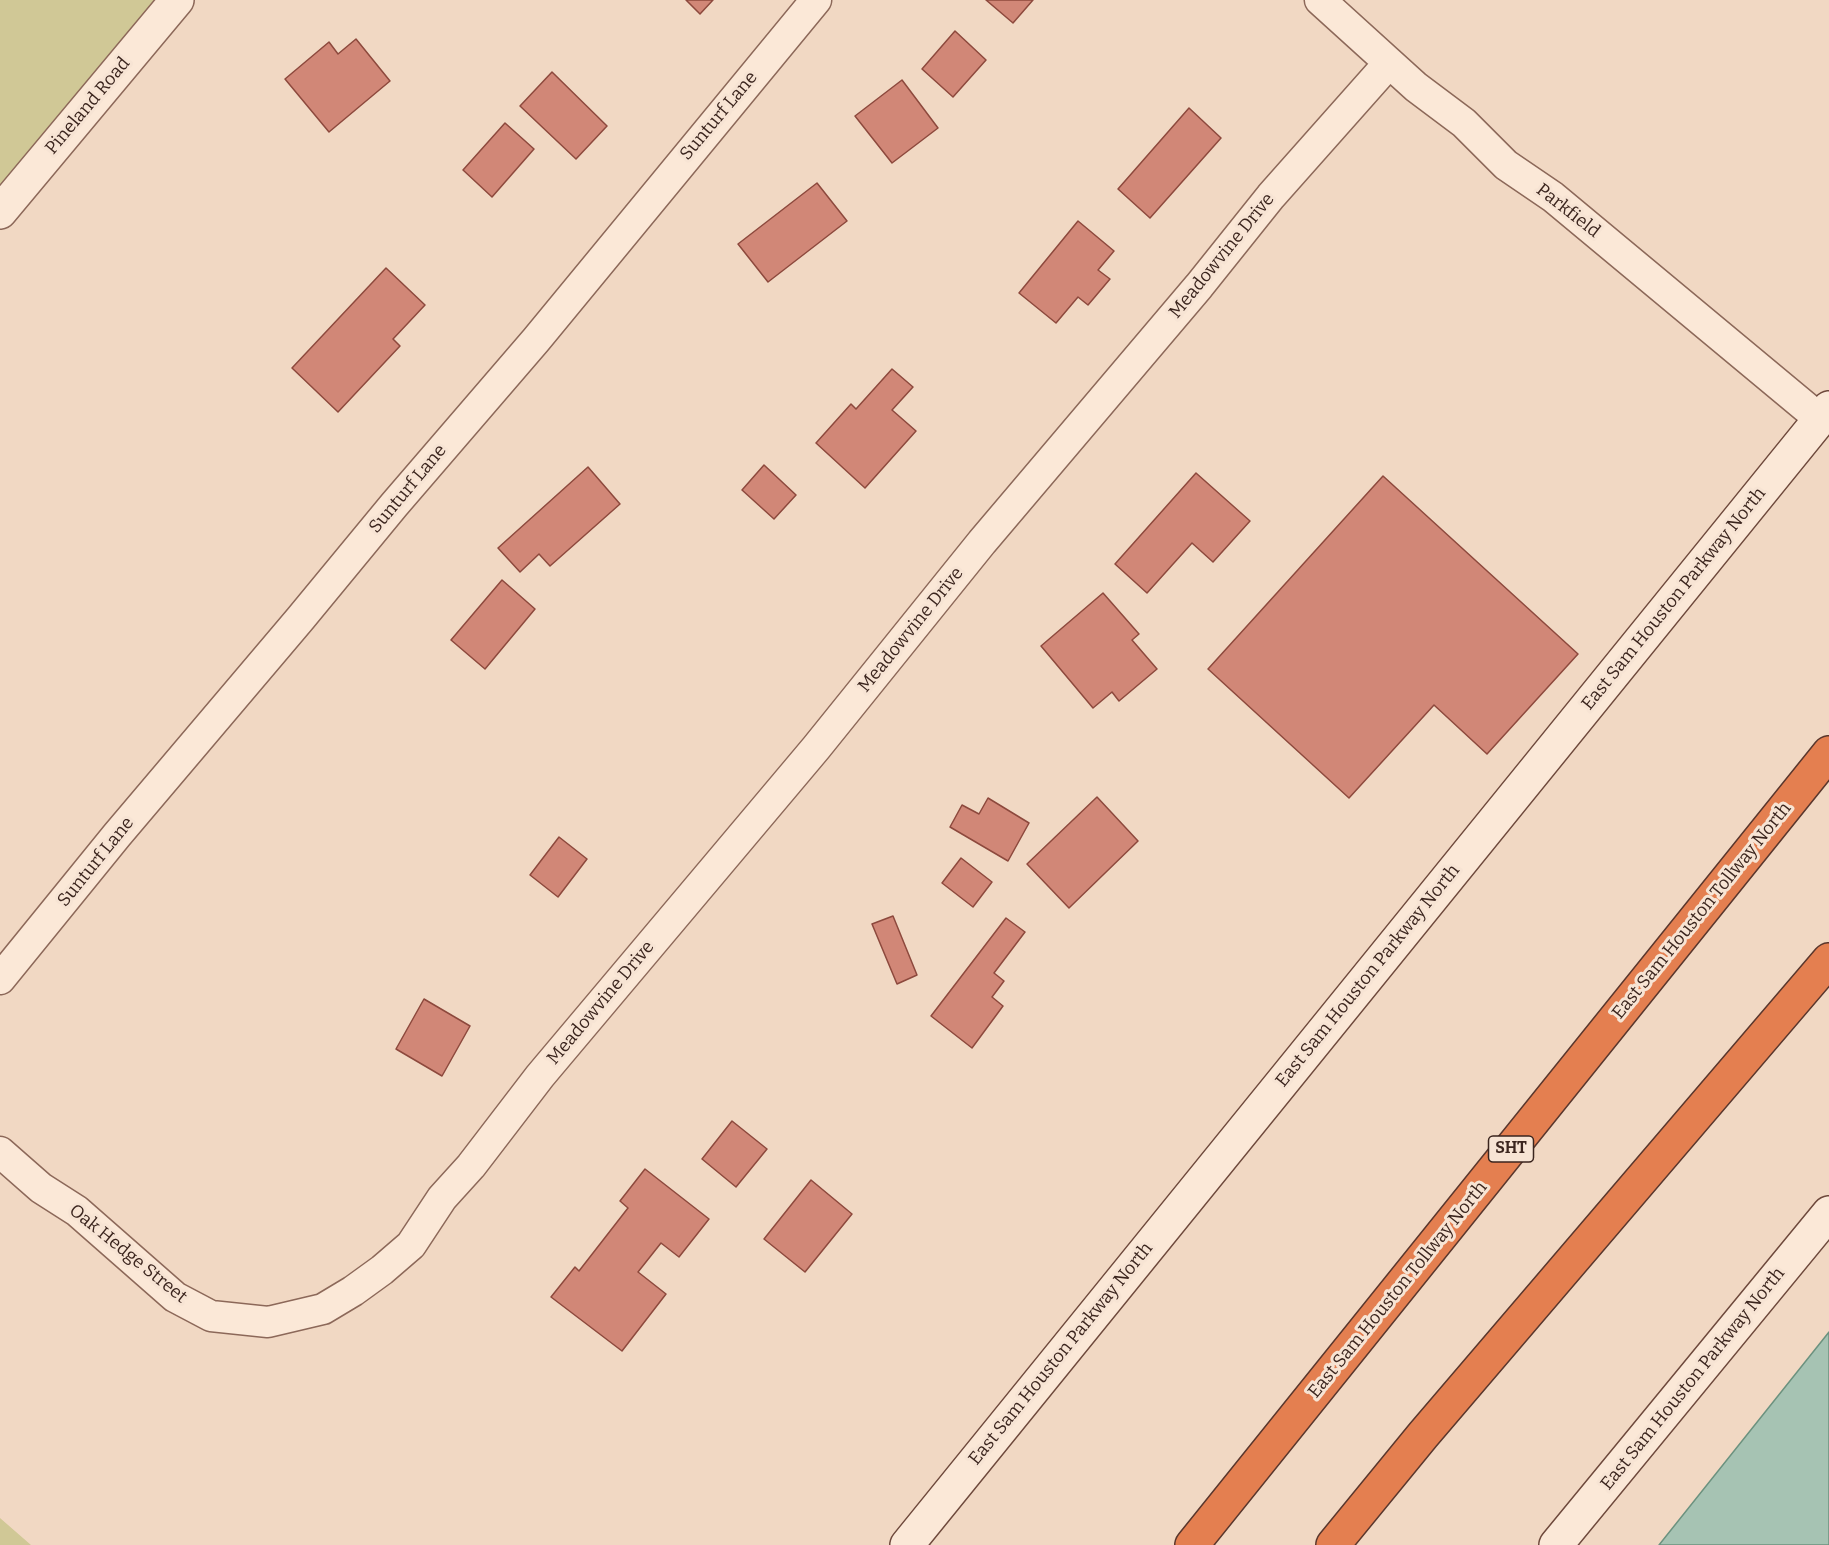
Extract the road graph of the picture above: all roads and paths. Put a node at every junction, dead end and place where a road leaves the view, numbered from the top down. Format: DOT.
graph roads {
  1 [pos="177,0"];
  2 [pos="816,0"];
  3 [pos="1320,0"];
  4 [pos="1389,63"];
  5 [pos="0,212"];
  6 [pos="1824,414"];
  7 [pos="1829,753"];
  8 [pos="1829,960"];
  9 [pos="0,979"];
  10 [pos="0,1152"];
  11 [pos="440,1202"];
  12 [pos="1829,1213"];
  13 [pos="907,1545"];
  14 [pos="1192,1545"];
  15 [pos="1333,1545"];
  16 [pos="1556,1545"];
  1 -- 5 [label="main road, Pineland Road"];
  2 -- 9 [label="street, Sunturf Lane"];
  3 -- 4 [label="street, Parkfield"];
  4 -- 6 [label="street, Parkfield"];
  4 -- 11 [label="street, Meadowvine Drive"];
  6 -- 13 [label="main road, East Sam Houston Parkway North"];
  7 -- 14 [label="highway, East Sam Houston Tollway North / SHT"];
  8 -- 15 [label="highway"];
  10 -- 11 [label="street, Oak Hedge Street"];
  12 -- 16 [label="main road, East Sam Houston Parkway North"];
}
